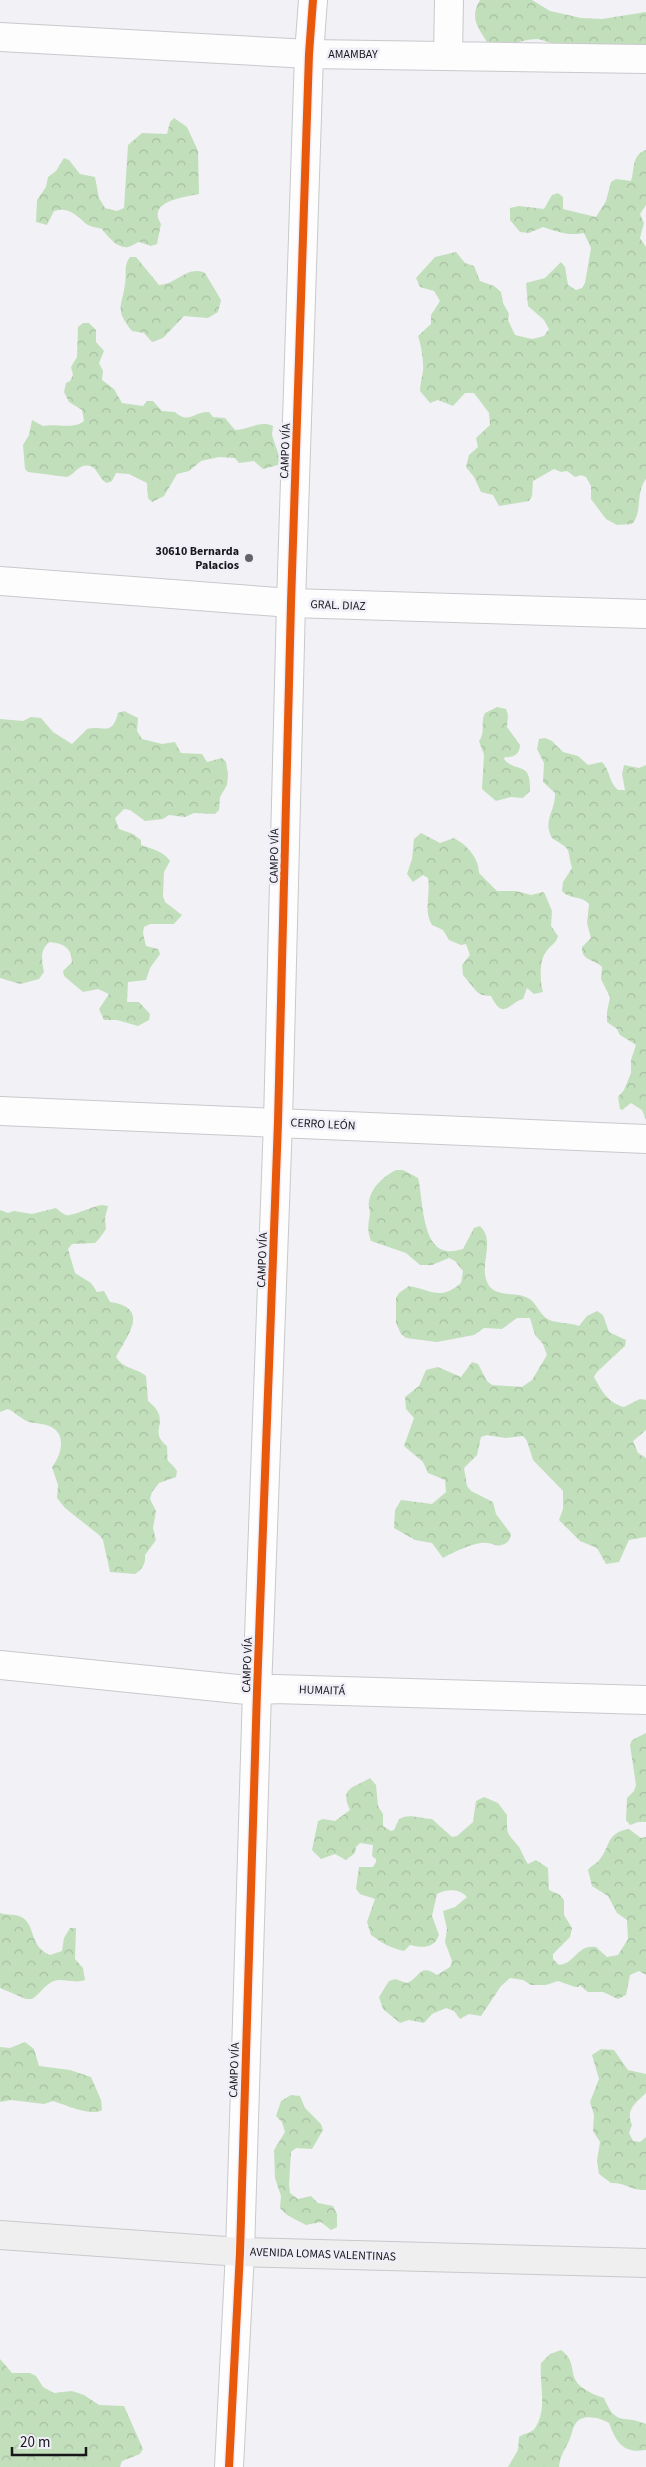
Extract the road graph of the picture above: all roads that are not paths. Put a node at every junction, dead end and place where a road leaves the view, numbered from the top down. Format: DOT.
graph roads {
  1 [pos="314,0"];
  2 [pos="449,0"];
  3 [pos="0,37"];
  4 [pos="309,54"];
  5 [pos="448,55"];
  6 [pos="646,60"];
  7 [pos="0,581"];
  8 [pos="291,603"];
  9 [pos="646,614"];
  10 [pos="0,1111"];
  11 [pos="278,1122"];
  12 [pos="646,1139"];
  13 [pos="0,1665"];
  14 [pos="257,1691"];
  15 [pos="646,1700"];
  16 [pos="0,2235"];
  17 [pos="240,2252"];
  18 [pos="646,2263"];
  19 [pos="229,2467"];
  1 -- 4 [label="street, CAMPO VÍA"];
  2 -- 5 [label="street"];
  3 -- 4 [label="street, AMAMBAY"];
  4 -- 5 [label="street, AMAMBAY"];
  4 -- 8 [label="street, CAMPO VÍA"];
  5 -- 6 [label="street, AMAMBAY"];
  7 -- 8 [label="street, GRAL. DIAZ"];
  8 -- 9 [label="street, GRAL. DIAZ"];
  8 -- 11 [label="street, CAMPO VÍA"];
  10 -- 11 [label="street, CERRO LEÓN"];
  11 -- 12 [label="street, CERRO LEÓN"];
  11 -- 14 [label="street, CAMPO VÍA"];
  13 -- 14 [label="street, HUMAITÁ"];
  14 -- 15 [label="street, HUMAITÁ"];
  14 -- 17 [label="street, CAMPO VÍA"];
  16 -- 17 [label="street, AVENIDA LOMAS VALENTINAS"];
  17 -- 18 [label="street, AVENIDA LOMAS VALENTINAS"];
  17 -- 19 [label="street, CAMPO VÍA"];
}
